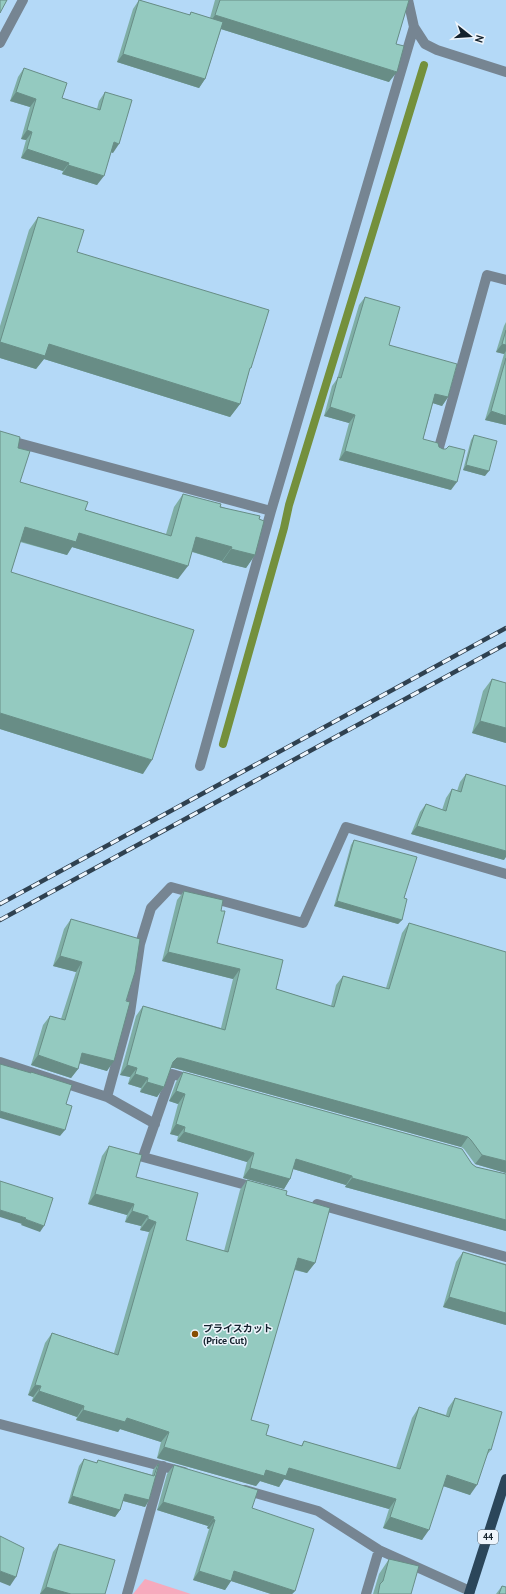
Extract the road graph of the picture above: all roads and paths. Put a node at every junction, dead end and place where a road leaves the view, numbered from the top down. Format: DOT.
graph roads {
  1 [pos="23,0"];
  2 [pos="408,0"];
  3 [pos="414,27"];
  4 [pos="0,43"];
  5 [pos="506,72"];
  6 [pos="506,280"];
  7 [pos="0,438"];
  8 [pos="438,451"];
  9 [pos="271,511"];
  10 [pos="200,766"];
  11 [pos="506,874"];
  12 [pos="0,1062"];
  13 [pos="202,1082"];
  14 [pos="107,1097"];
  15 [pos="155,1124"];
  16 [pos="266,1190"];
  17 [pos="304,1200"];
  18 [pos="506,1257"];
  19 [pos="0,1424"];
  20 [pos="163,1466"];
  21 [pos="192,1474"];
  22 [pos="506,1479"];
  23 [pos="237,1487"];
  24 [pos="379,1550"];
  25 [pos="470,1592"];
  26 [pos="127,1594"];
  27 [pos="366,1594"];
  1 -- 4 [label="street"];
  2 -- 3 [label="street"];
  3 -- 5 [label="street"];
  3 -- 9 [label="street"];
  6 -- 8 [label="street"];
  7 -- 9 [label="street"];
  9 -- 10 [label="street"];
  11 -- 14 [label="street"];
  12 -- 14 [label="street"];
  13 -- 15 [label="street"];
  14 -- 15 [label="street"];
  15 -- 16 [label="street"];
  17 -- 18 [label="street"];
  19 -- 20 [label="street"];
  20 -- 21 [label="street"];
  20 -- 26 [label="street"];
  22 -- 25 [label="main road, 44"];
  23 -- 24 [label="street"];
  24 -- 25 [label="street"];
  24 -- 27 [label="street"];
}
